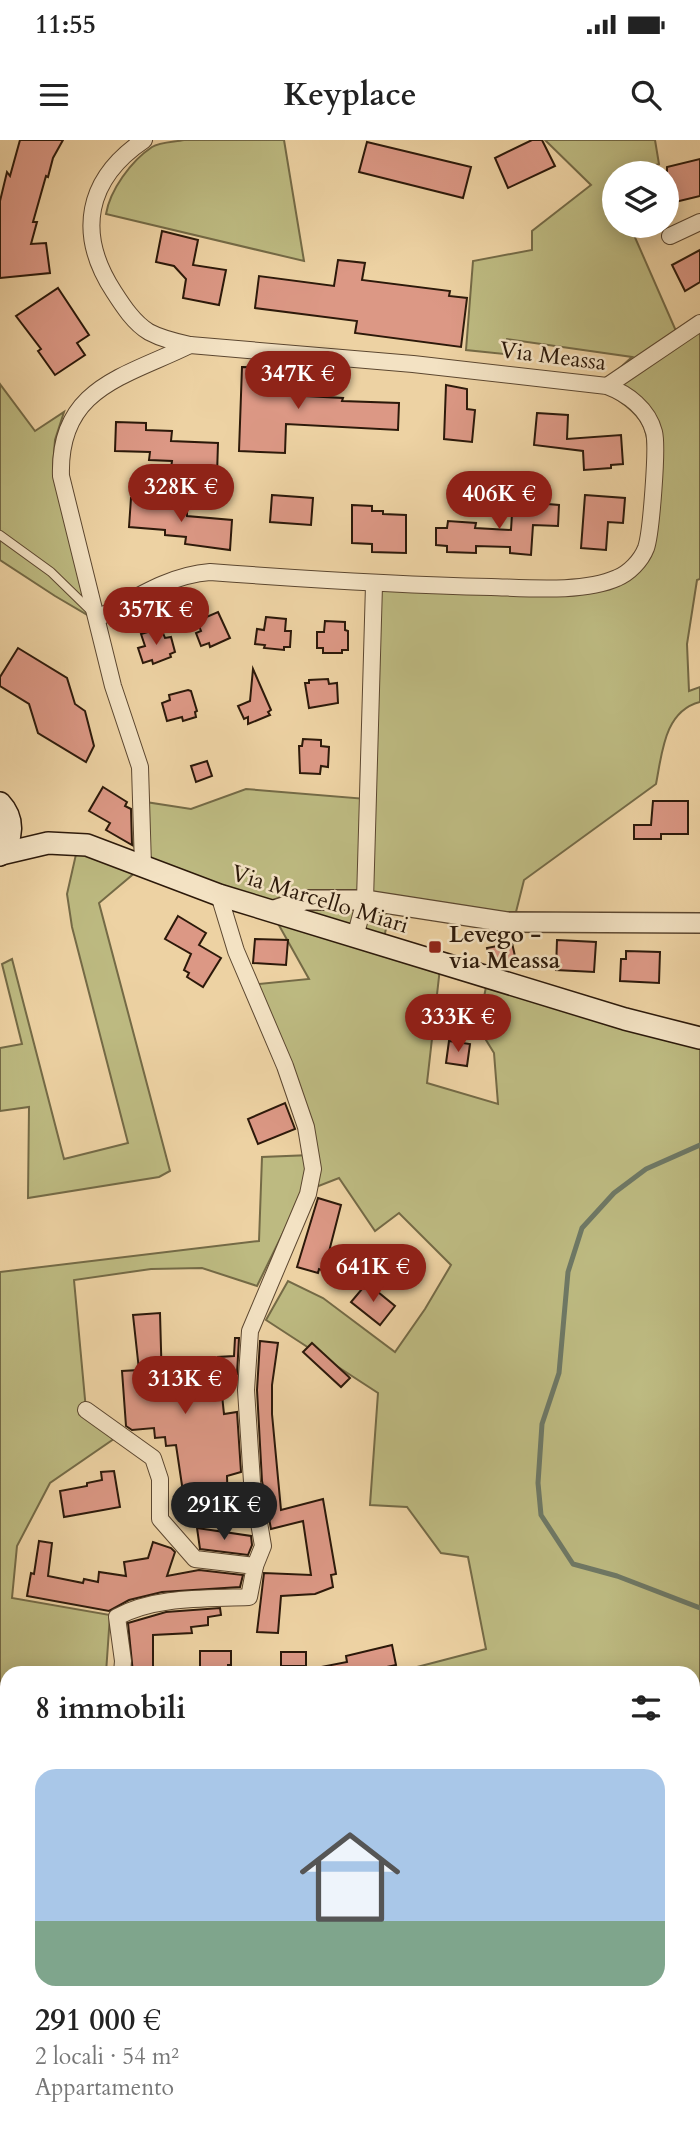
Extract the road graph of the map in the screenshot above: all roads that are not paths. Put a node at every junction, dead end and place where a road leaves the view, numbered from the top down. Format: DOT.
graph roads {
  1 [pos="144,140"];
  2 [pos="700,222"];
  3 [pos="679,232"];
  4 [pos="700,323"];
  5 [pos="190,345"];
  6 [pos="607,386"];
  7 [pos="0,534"];
  8 [pos="374,584"];
  9 [pos="98,618"];
  10 [pos="0,803"];
  11 [pos="11,827"];
  12 [pos="48,843"];
  13 [pos="0,855"];
  14 [pos="143,866"];
  15 [pos="219,895"];
  16 [pos="365,900"];
  17 [pos="271,911"];
  18 [pos="700,923"];
  19 [pos="355,937"];
  20 [pos="700,1038"];
  21 [pos="86,1410"];
  22 [pos="255,1566"];
  23 [pos="123,1666"];
  1 -- 5 [label="street, Via Meassa"];
  2 -- 3 [label="street"];
  4 -- 6 [label="street"];
  5 -- 6 [label="street, Via Meassa"];
  5 -- 9 [label="street, Via Meassa"];
  6 -- 8 [label="street, Via Meassa"];
  7 -- 9 [label="lane"];
  8 -- 9 [label="street, Via Meassa"];
  8 -- 16 [label="street"];
  9 -- 14 [label="street, Via Meassa"];
  10 -- 11 [label="main road"];
  11 -- 12 [label="main road, Via Marcello Miari"];
  11 -- 13 [label="main road, Via Marcello Miari"];
  12 -- 13 [label="main road, Via Marcello Miari"];
  12 -- 14 [label="main road, Via Marcello Miari"];
  14 -- 15 [label="main road, Via Marcello Miari"];
  15 -- 17 [label="main road, Via Marcello Miari"];
  15 -- 22 [label="street"];
  16 -- 17 [label="street"];
  16 -- 18 [label="street"];
  16 -- 19 [label="street"];
  17 -- 19 [label="main road, Via Marcello Miari"];
  19 -- 20 [label="main road, Via Marcello Miari"];
  21 -- 22 [label="street"];
  22 -- 23 [label="street"];
}
